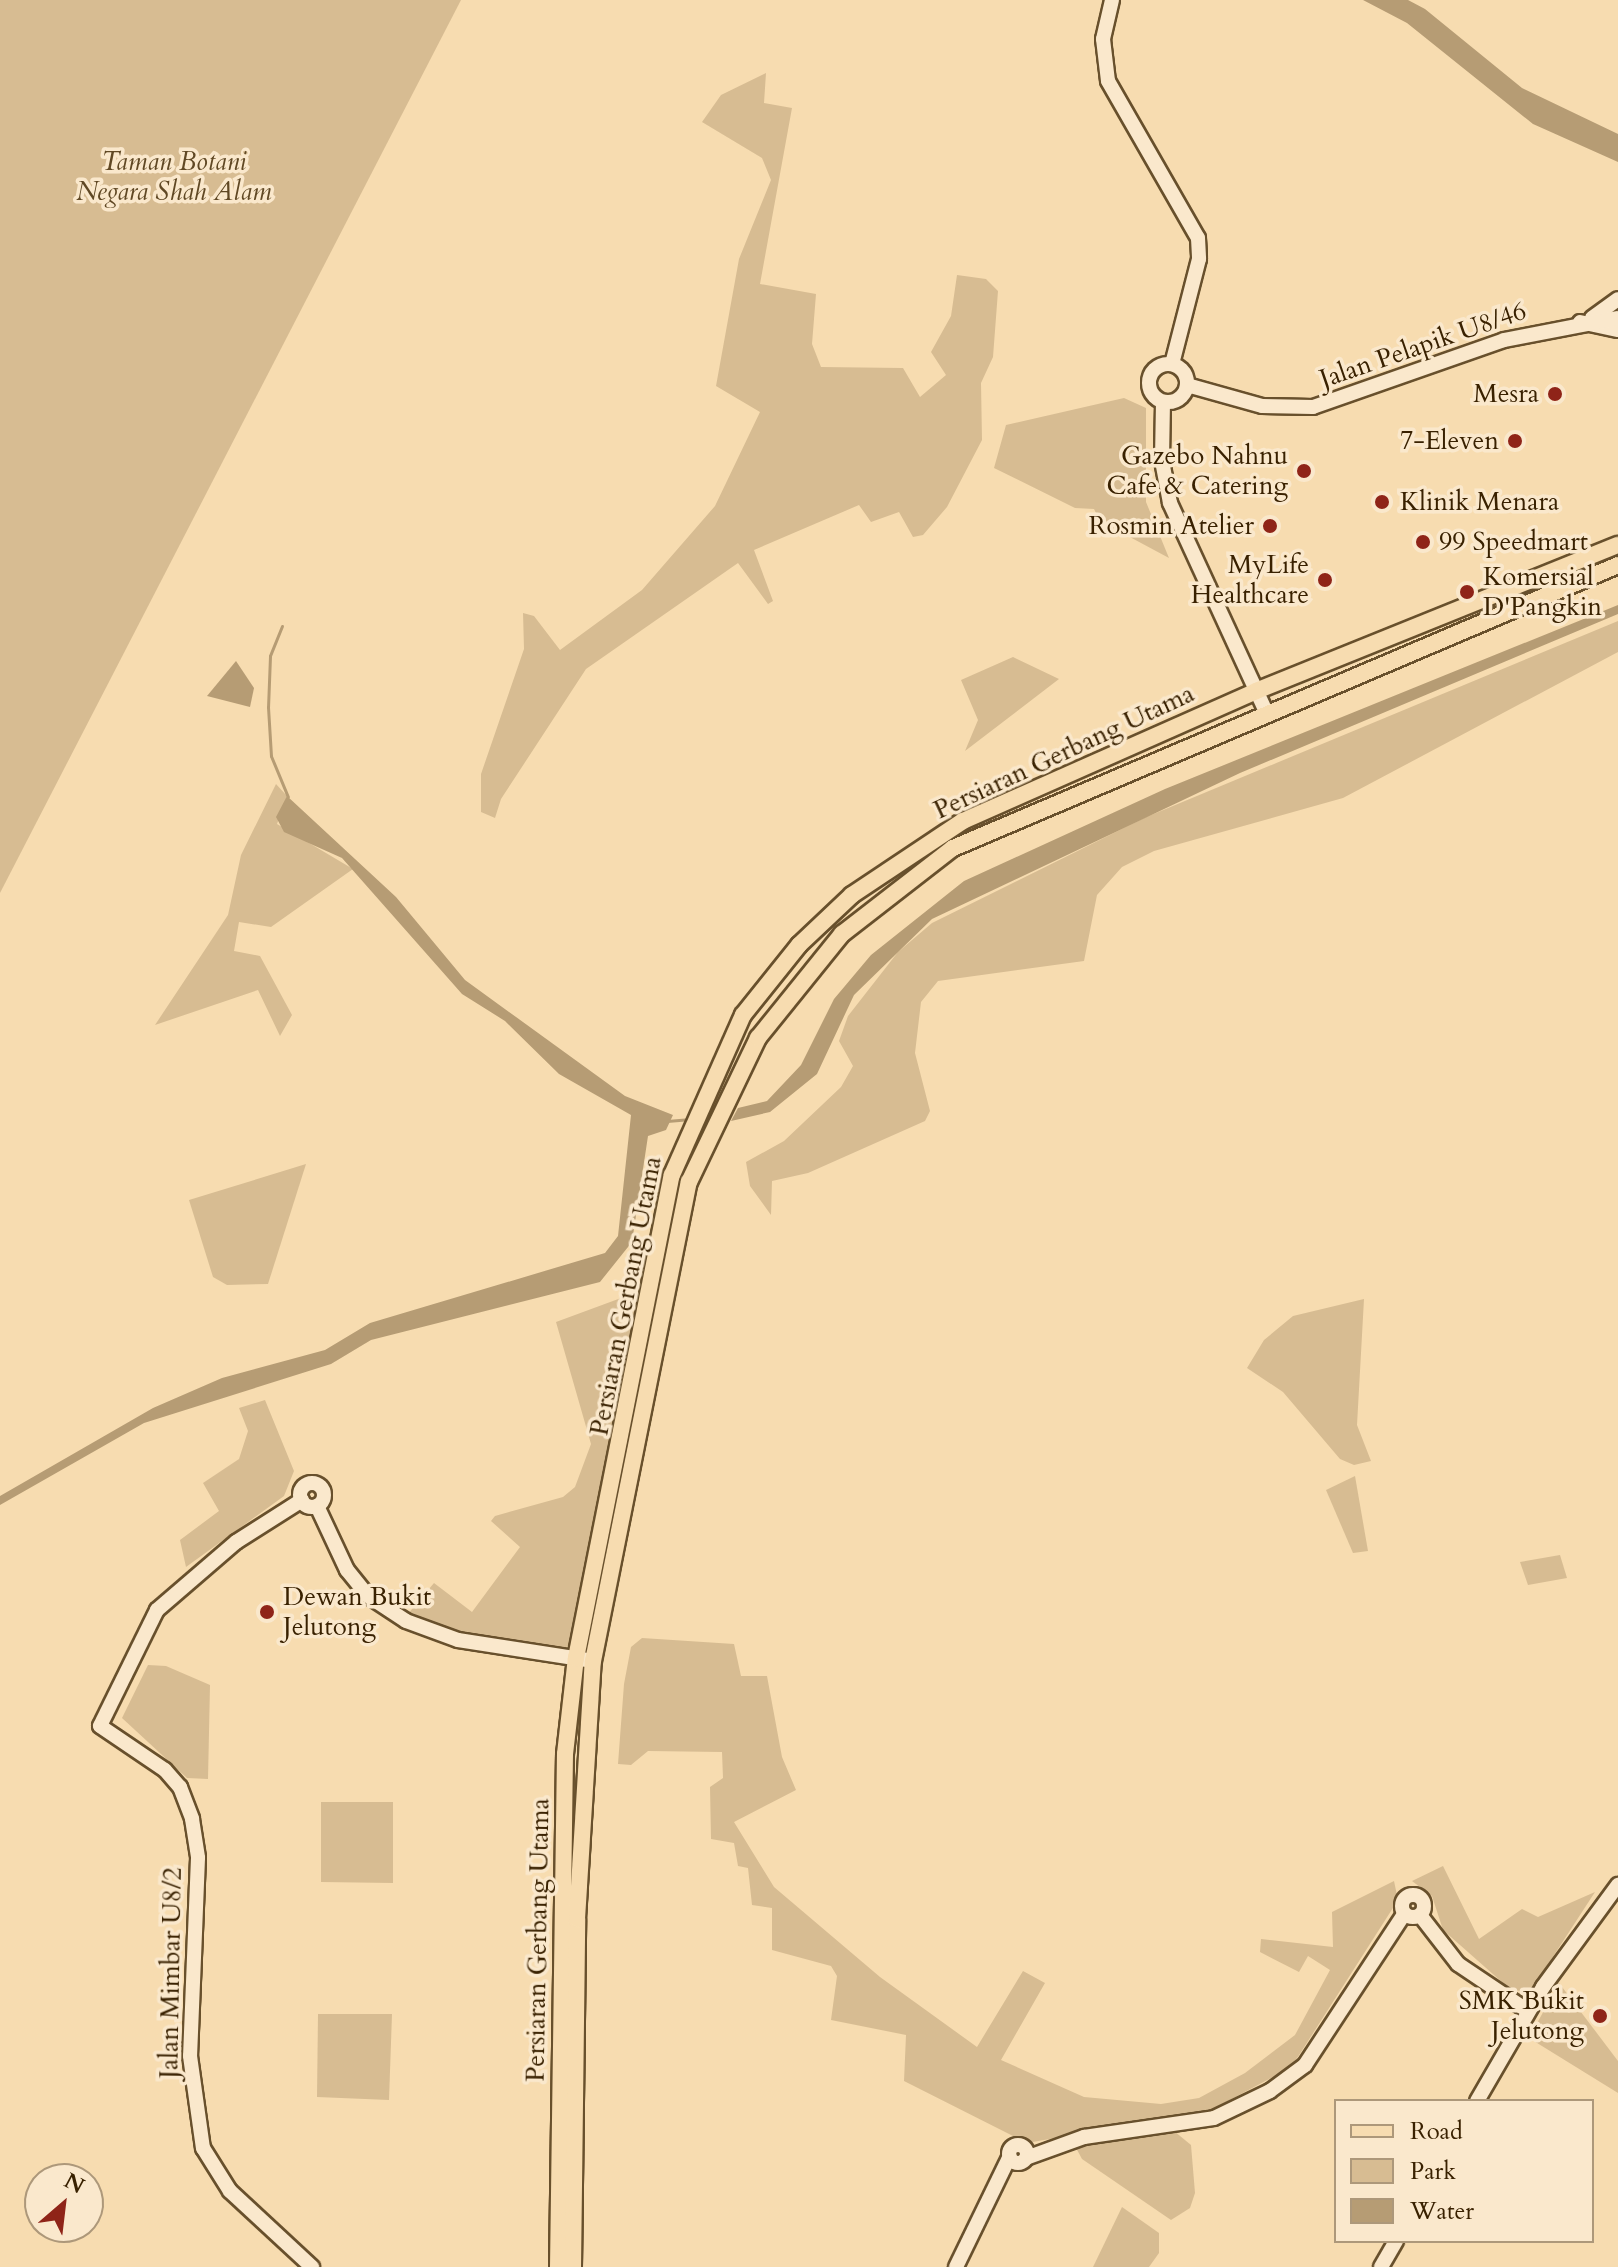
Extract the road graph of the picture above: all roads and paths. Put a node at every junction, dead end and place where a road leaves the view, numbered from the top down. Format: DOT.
graph roads {
  1 [pos="1112,0"];
  2 [pos="1618,299"];
  3 [pos="1618,318"];
  4 [pos="1588,323"];
  5 [pos="1618,330"];
  6 [pos="1618,343"];
  7 [pos="1172,364"];
  8 [pos="1187,385"];
  9 [pos="1163,402"];
  10 [pos="1618,545"];
  11 [pos="1618,565"];
  12 [pos="1256,691"];
  13 [pos="1265,710"];
  14 [pos="302,1500"];
  15 [pos="317,1506"];
  16 [pos="584,1660"];
  17 [pos="1618,1885"];
  18 [pos="1528,2011"];
  19 [pos="1478,2099"];
  20 [pos="1395,2243"];
  21 [pos="312,2267"];
  22 [pos="558,2267"];
  23 [pos="573,2267"];
  24 [pos="956,2267"];
  25 [pos="1381,2267"];
  1 -- 7 [label="street"];
  2 -- 4 [label="street"];
  3 -- 4 [label="street, Jalan Pelapik U8/46"];
  4 -- 5 [label="street, Jalan Pelapik U8/46"];
  4 -- 6 [label="street"];
  4 -- 8 [label="street, Jalan Pelapik U8/46"];
  7 -- 8 [label="street"];
  7 -- 9 [label="street"];
  8 -- 9 [label="street"];
  9 -- 12 [label="street"];
  10 -- 12 [label="main road, Persiaran Gerbang Utama"];
  11 -- 13 [label="main road, Persiaran Gerbang Utama"];
  12 -- 13 [label="street"];
  12 -- 16 [label="main road, Persiaran Gerbang Utama"];
  13 -- 16 [label="main road, Persiaran Gerbang Utama"];
  14 -- 15 [label="street"];
  14 -- 15 [label="street"];
  14 -- 21 [label="street, Jalan Mimbar U8/2"];
  15 -- 16 [label="street"];
  16 -- 22 [label="main road, Persiaran Gerbang Utama"];
  16 -- 23 [label="main road, Persiaran Gerbang Utama"];
  17 -- 18 [label="street"];
  18 -- 19 [label="street"];
  18 -- 24 [label="street"];
  20 -- 25 [label="street"];
}
